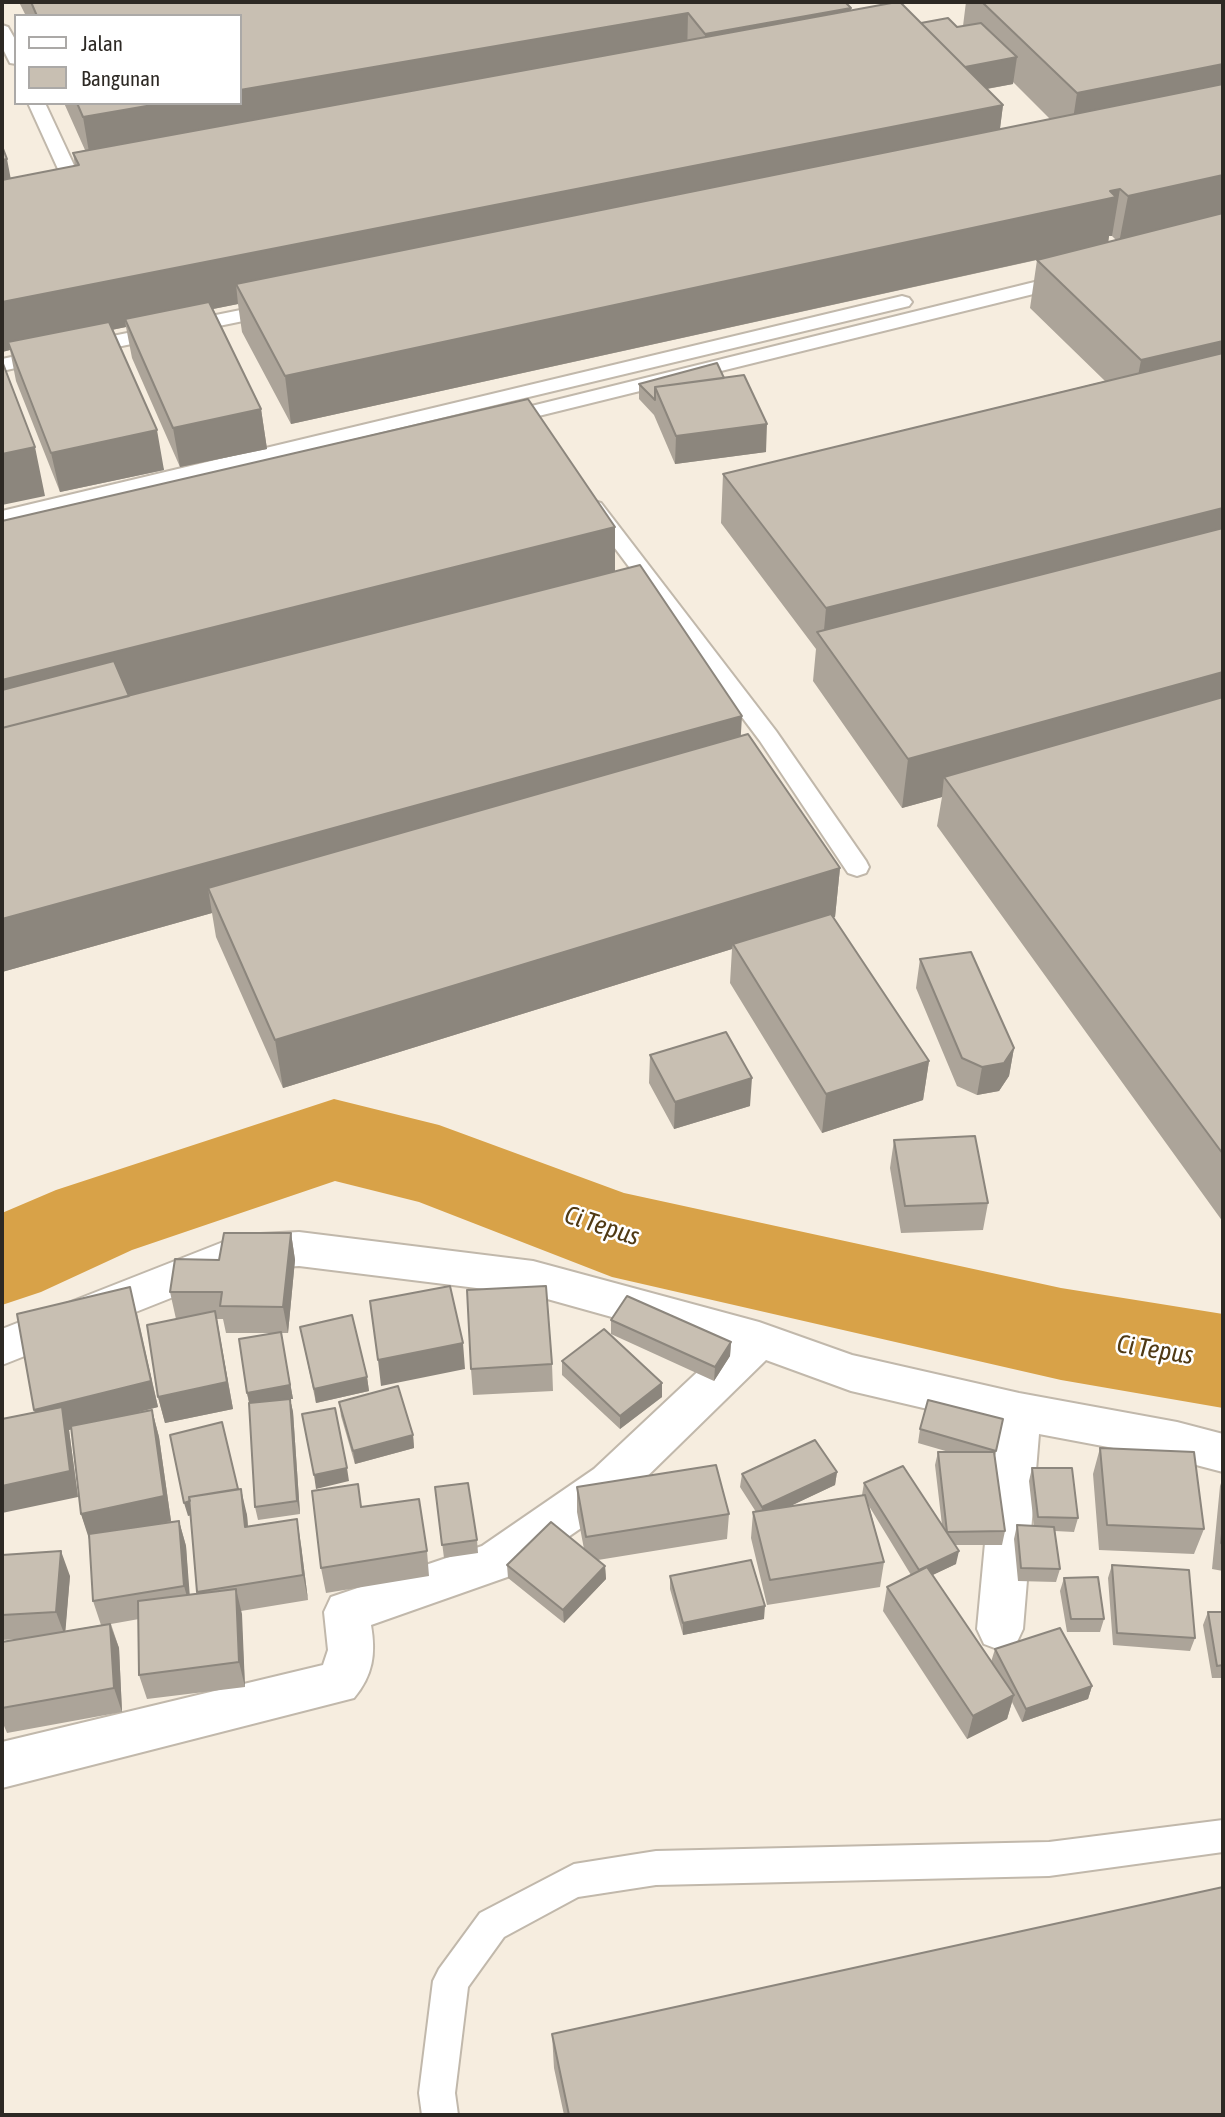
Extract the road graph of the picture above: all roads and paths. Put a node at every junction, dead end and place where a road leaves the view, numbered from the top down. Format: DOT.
graph roads {
  1 [pos="2,30"];
  2 [pos="14,55"];
  3 [pos="37,105"];
  4 [pos="63,207"];
  5 [pos="289,306"];
  6 [pos="2,365"];
  7 [pos="523,414"];
  8 [pos="483,424"];
  9 [pos="540,436"];
  10 [pos="582,491"];
  11 [pos="2,517"];
  12 [pos="858,867"];
  13 [pos="760,1340"];
  14 [pos="2,1347"];
  15 [pos="1019,1412"];
  16 [pos="1223,1453"];
  17 [pos="999,1629"];
  18 [pos="2,1765"];
  19 [pos="1223,1836"];
  20 [pos="440,2115"];
  1 -- 2 [label="lane"];
  3 -- 4 [label="lane"];
  5 -- 6 [label="lane"];
  7 -- 8 [label="lane"];
  7 -- 9 [label="lane"];
  7 -- 11 [label="lane"];
  10 -- 12 [label="lane"];
  13 -- 14 [label="street"];
  13 -- 15 [label="street"];
  13 -- 18 [label="street"];
  15 -- 16 [label="street"];
  15 -- 17 [label="street"];
  19 -- 20 [label="lane"];
}
